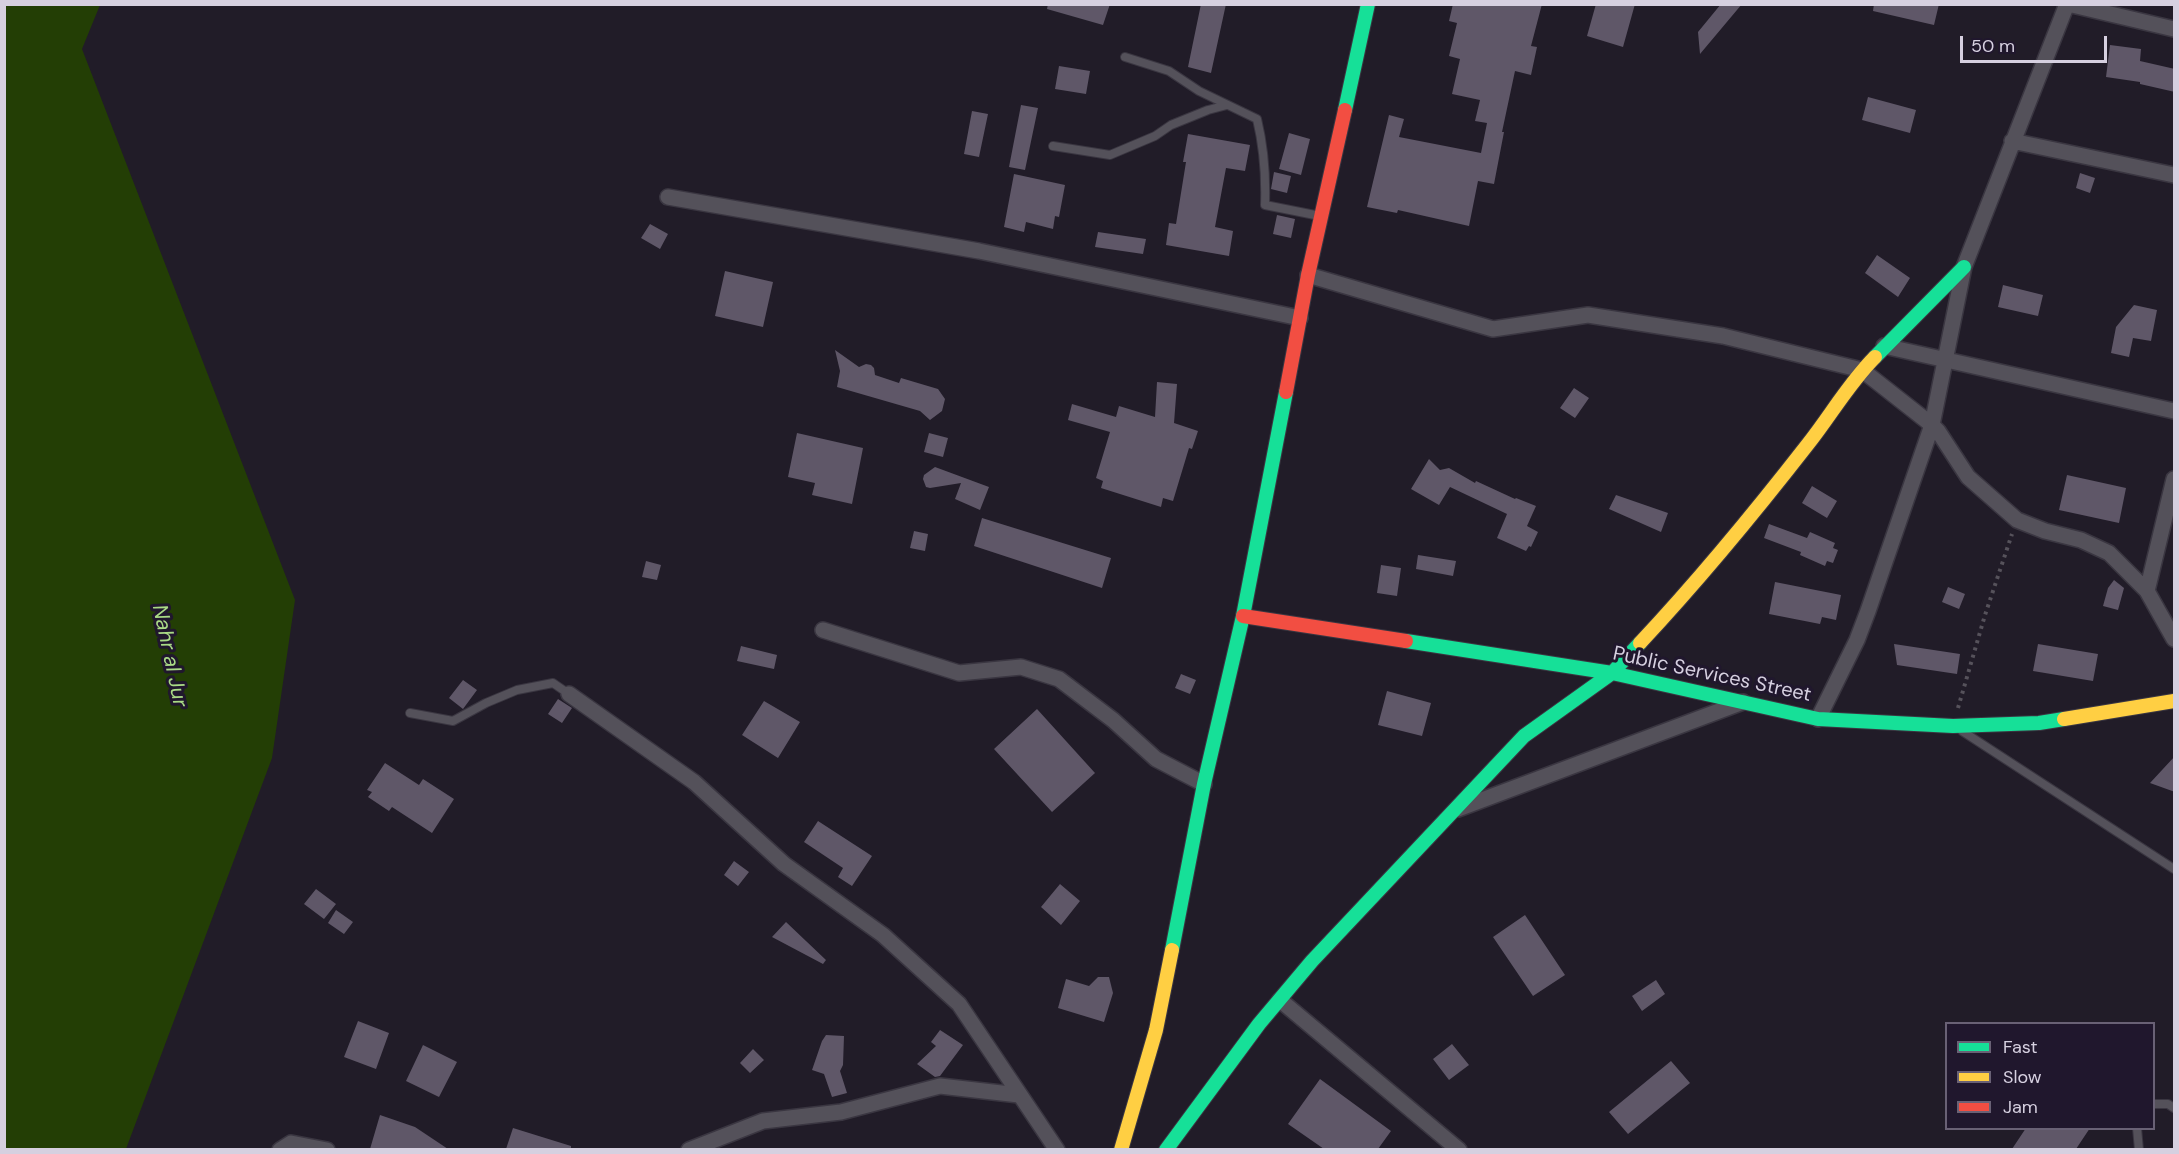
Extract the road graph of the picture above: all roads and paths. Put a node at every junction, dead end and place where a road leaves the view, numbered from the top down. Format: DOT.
graph roads {
  1 [pos="1368,4"];
  2 [pos="2068,4"];
  3 [pos="2175,29"];
  4 [pos="1125,57"];
  5 [pos="1227,105"];
  6 [pos="2013,141"];
  7 [pos="1053,146"];
  8 [pos="2175,175"];
  9 [pos="668,198"];
  10 [pos="1322,216"];
  11 [pos="1964,267"];
  12 [pos="1308,275"];
  13 [pos="1300,318"];
  14 [pos="1884,346"];
  15 [pos="1946,359"];
  16 [pos="1862,370"];
  17 [pos="2175,411"];
  18 [pos="1932,425"];
  19 [pos="2175,479"];
  20 [pos="2017,520"];
  21 [pos="2147,591"];
  22 [pos="1243,616"];
  23 [pos="823,630"];
  24 [pos="2175,639"];
  25 [pos="1612,673"];
  26 [pos="569,694"];
  27 [pos="2175,701"];
  28 [pos="1743,702"];
  29 [pos="410,713"];
  30 [pos="1818,719"];
  31 [pos="1953,726"];
  32 [pos="1204,784"];
  33 [pos="1452,811"];
  34 [pos="2175,869"];
  35 [pos="1280,1000"];
  36 [pos="1019,1095"];
  37 [pos="2155,1104"];
  38 [pos="2175,1108"];
  39 [pos="2137,1130"];
  40 [pos="280,1149"];
  41 [pos="327,1149"];
  42 [pos="689,1149"];
  43 [pos="1057,1149"];
  44 [pos="1120,1149"];
  45 [pos="1166,1149"];
  46 [pos="1459,1149"];
  47 [pos="2139,1149"];
  1 -- 10 [label="street"];
  2 -- 3 [label="street"];
  2 -- 6 [label="street"];
  4 -- 5 [label="lane"];
  5 -- 7 [label="lane"];
  5 -- 10 [label="lane"];
  6 -- 8 [label="street"];
  6 -- 11 [label="street"];
  9 -- 13 [label="street"];
  10 -- 12 [label="street"];
  11 -- 14 [label="street"];
  11 -- 15 [label="street"];
  12 -- 13 [label="street"];
  12 -- 16 [label="street"];
  13 -- 22 [label="street"];
  14 -- 15 [label="street"];
  14 -- 16 [label="street"];
  15 -- 17 [label="street"];
  15 -- 18 [label="street"];
  16 -- 18 [label="street"];
  16 -- 25 [label="street"];
  18 -- 20 [label="street"];
  18 -- 30 [label="street"];
  19 -- 21 [label="street"];
  20 -- 21 [label="street"];
  20 -- 31 [label="path"];
  21 -- 24 [label="street"];
  22 -- 25 [label="street, Public Services Street"];
  22 -- 32 [label="street"];
  23 -- 32 [label="street"];
  25 -- 28 [label="street, Public Services Street"];
  25 -- 33 [label="street"];
  26 -- 29 [label="lane"];
  26 -- 36 [label="street"];
  27 -- 31 [label="street, Public Services Street"];
  28 -- 30 [label="street, Public Services Street"];
  28 -- 33 [label="street"];
  30 -- 31 [label="street, Public Services Street"];
  31 -- 34 [label="lane"];
  32 -- 44 [label="street"];
  33 -- 35 [label="street"];
  35 -- 45 [label="street"];
  35 -- 46 [label="street"];
  36 -- 42 [label="street"];
  36 -- 43 [label="street"];
  37 -- 38 [label="lane"];
  39 -- 47 [label="lane"];
  40 -- 41 [label="street"];
}
